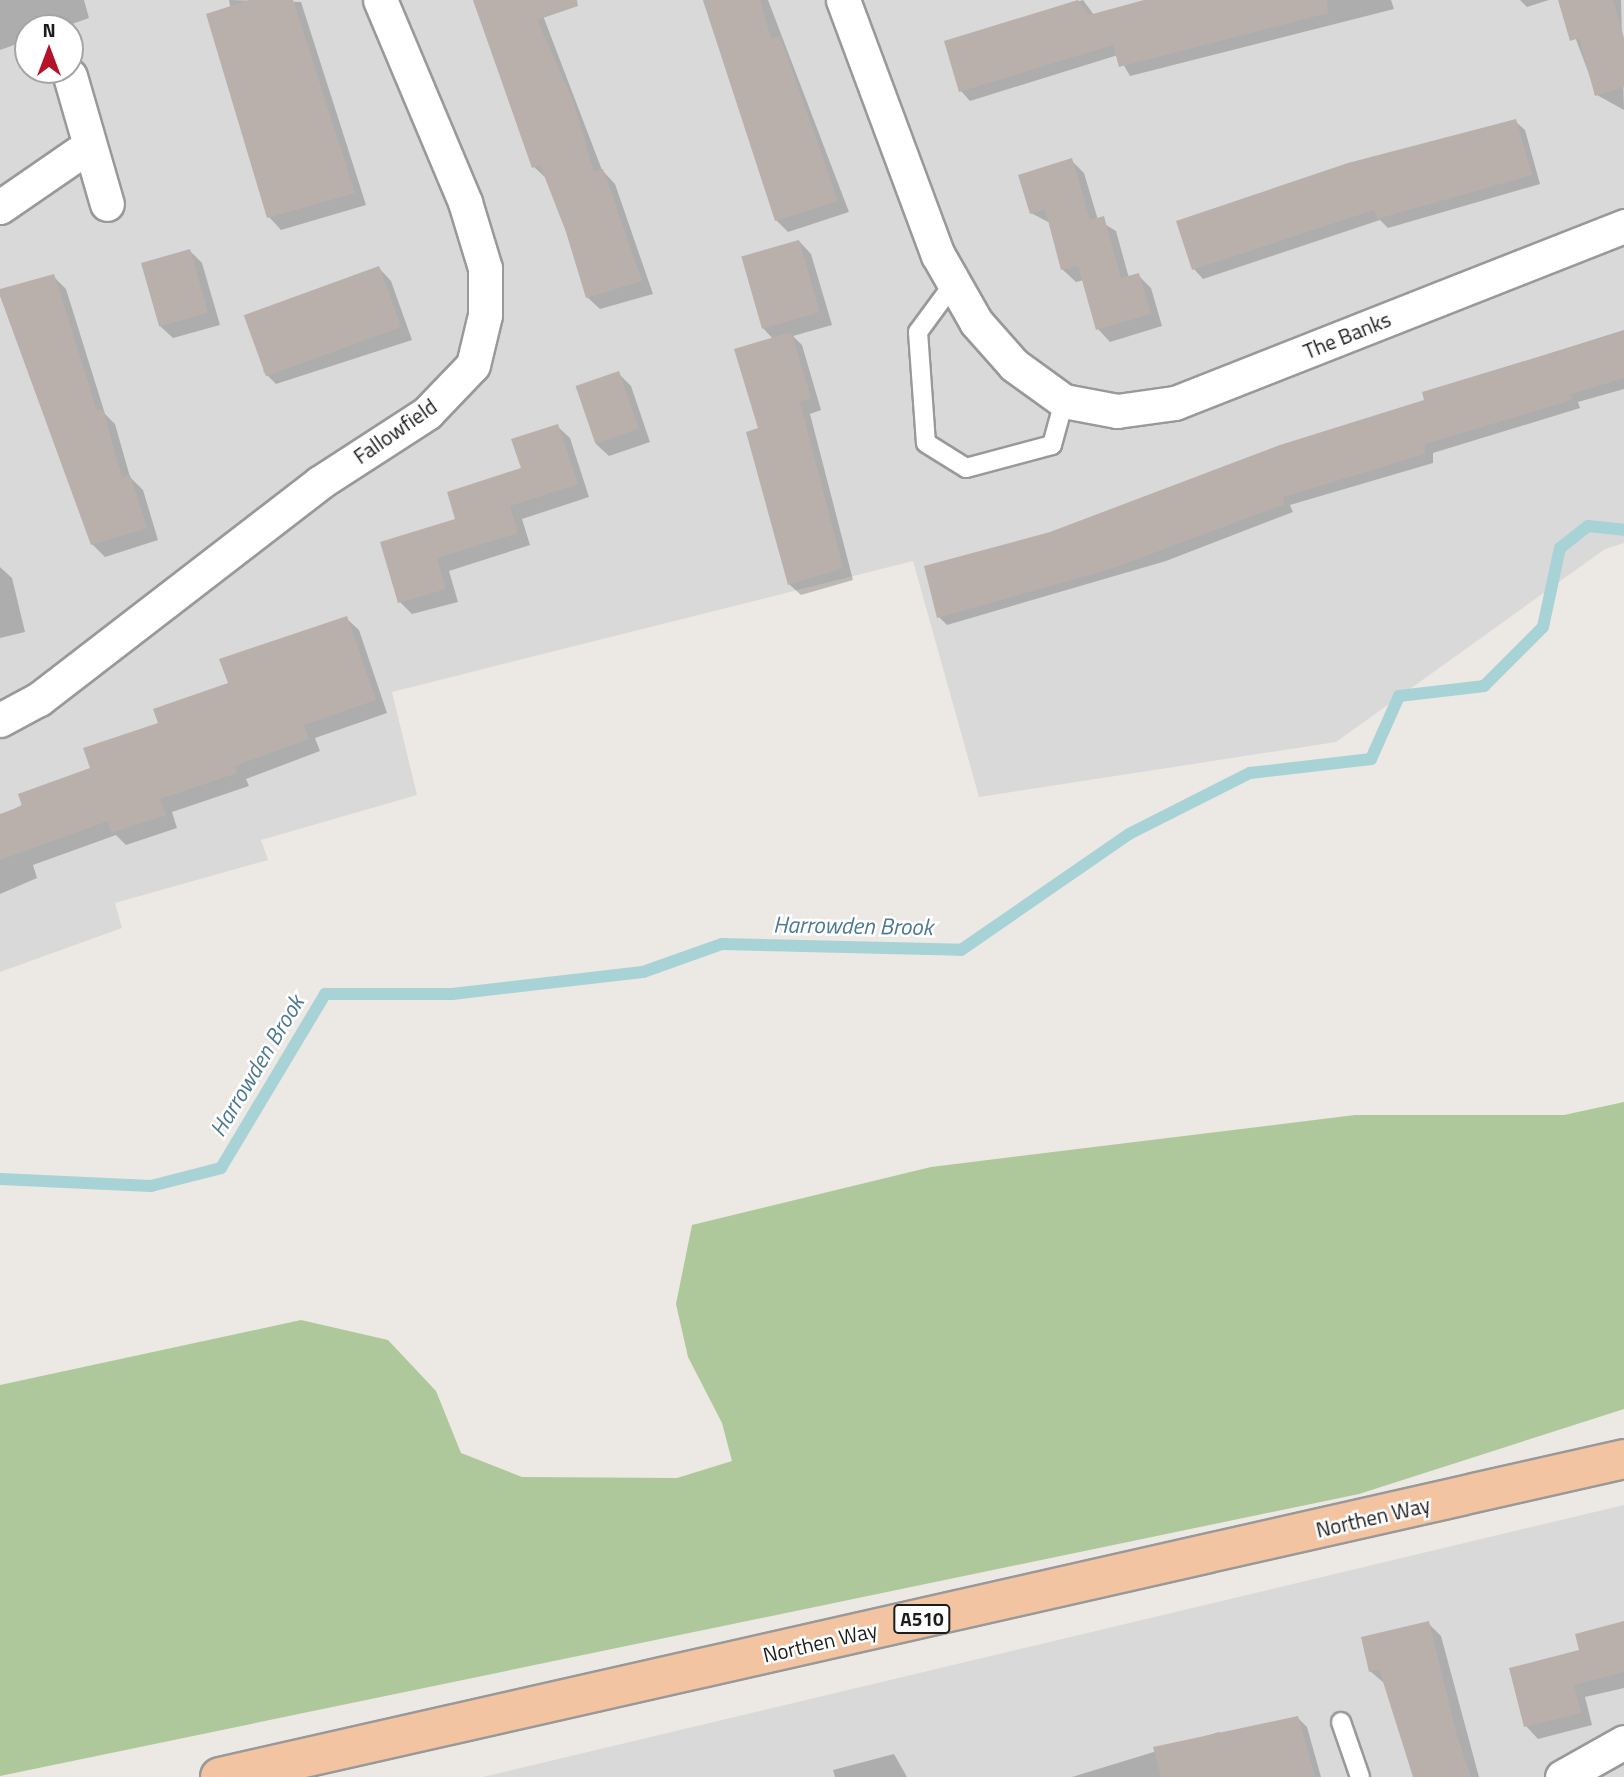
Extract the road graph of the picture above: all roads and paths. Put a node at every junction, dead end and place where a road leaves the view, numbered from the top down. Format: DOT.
graph roads {
  1 [pos="380,0"];
  2 [pos="843,0"];
  3 [pos="72,84"];
  4 [pos="87,147"];
  5 [pos="107,204"];
  6 [pos="0,207"];
  7 [pos="1624,226"];
  8 [pos="954,283"];
  9 [pos="1064,401"];
  10 [pos="0,720"];
  11 [pos="1624,1459"];
  12 [pos="1341,1722"];
  13 [pos="1624,1742"];
  14 [pos="326,1766"];
  15 [pos="1565,1776"];
  16 [pos="220,1777"];
  17 [pos="1360,1777"];
  1 -- 10 [label="street, Fallowfield"];
  2 -- 8 [label="street, The Banks"];
  3 -- 4 [label="street"];
  4 -- 5 [label="street"];
  4 -- 6 [label="street"];
  7 -- 9 [label="street, The Banks"];
  8 -- 9 [label="street, The Banks"];
  8 -- 9 [label="lane"];
  11 -- 14 [label="main road, Northen Way / A510"];
  12 -- 17 [label="lane"];
  13 -- 15 [label="street"];
  14 -- 16 [label="main road, Northen Way / A510"];
}
